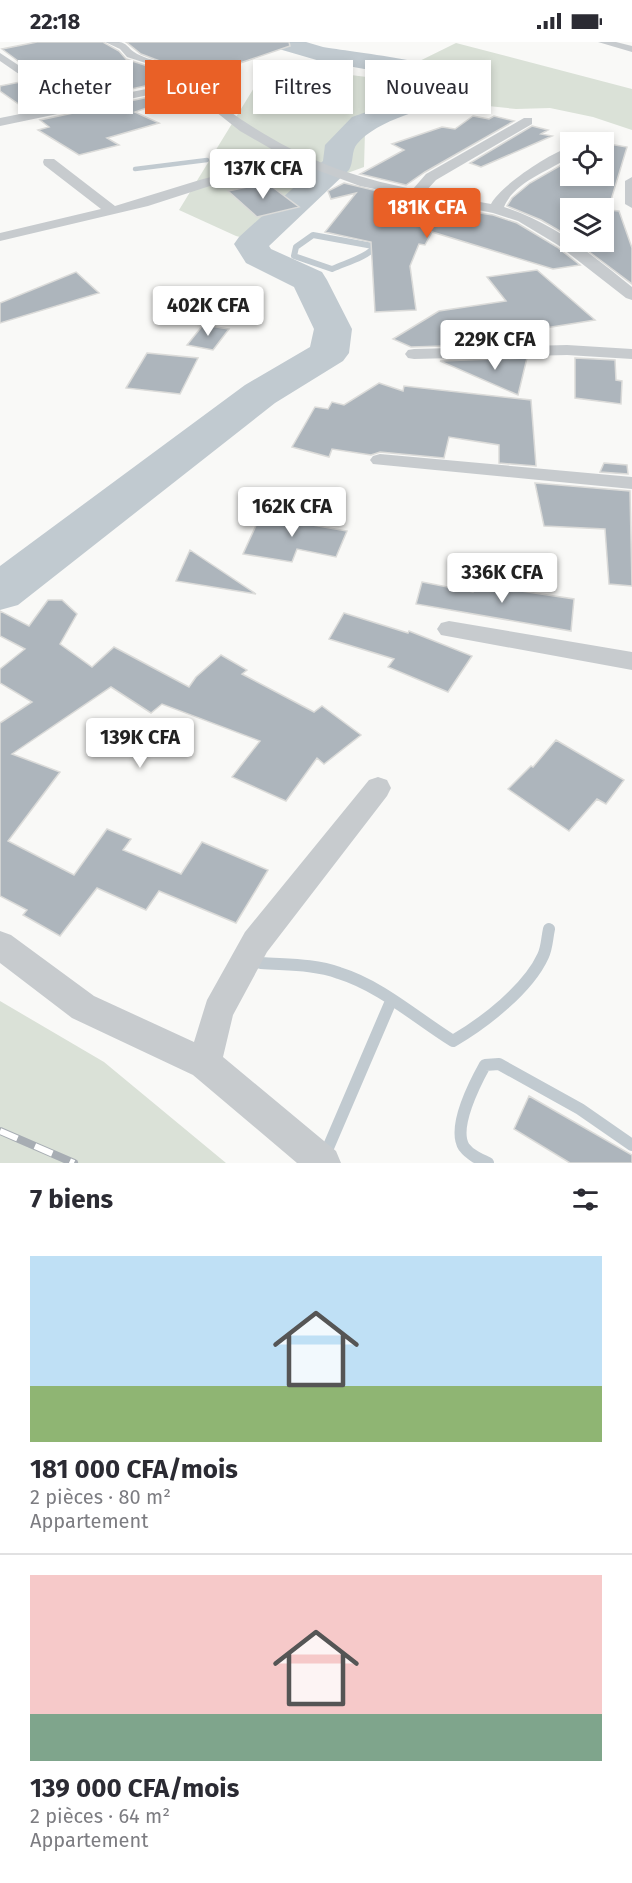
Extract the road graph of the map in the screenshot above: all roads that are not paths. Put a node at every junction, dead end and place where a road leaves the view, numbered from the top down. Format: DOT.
graph roads {
  1 [pos="110,42"];
  2 [pos="603,42"];
  3 [pos="632,49"];
  4 [pos="0,56"];
  5 [pos="147,60"];
  6 [pos="18,68"];
  7 [pos="36,114"];
  8 [pos="227,114"];
  9 [pos="528,121"];
  10 [pos="0,122"];
  11 [pos="560,157"];
  12 [pos="300,159"];
  13 [pos="49,162"];
  14 [pos="632,181"];
  15 [pos="417,193"];
  16 [pos="632,204"];
  17 [pos="496,209"];
  18 [pos="112,210"];
  19 [pos="0,237"];
  20 [pos="632,295"];
  21 [pos="414,354"];
  22 [pos="632,354"];
  23 [pos="380,460"];
  24 [pos="632,483"];
  25 [pos="449,629"];
  26 [pos="632,661"];
  27 [pos="378,788"];
  28 [pos="0,945"];
  29 [pos="205,1063"];
  30 [pos="324,1163"];
  1 -- 5 [label="street"];
  2 -- 3 [label="street"];
  4 -- 6 [label="street"];
  7 -- 10 [label="street"];
  8 -- 12 [label="street"];
  9 -- 15 [label="street"];
  11 -- 17 [label="street"];
  12 -- 15 [label="street"];
  12 -- 18 [label="street"];
  13 -- 18 [label="street"];
  14 -- 16 [label="street"];
  15 -- 17 [label="street"];
  17 -- 20 [label="street"];
  18 -- 19 [label="street"];
  21 -- 22 [label="street"];
  23 -- 24 [label="street"];
  25 -- 26 [label="street"];
  27 -- 29 [label="street"];
  28 -- 29 [label="street"];
  29 -- 30 [label="street"];
}
